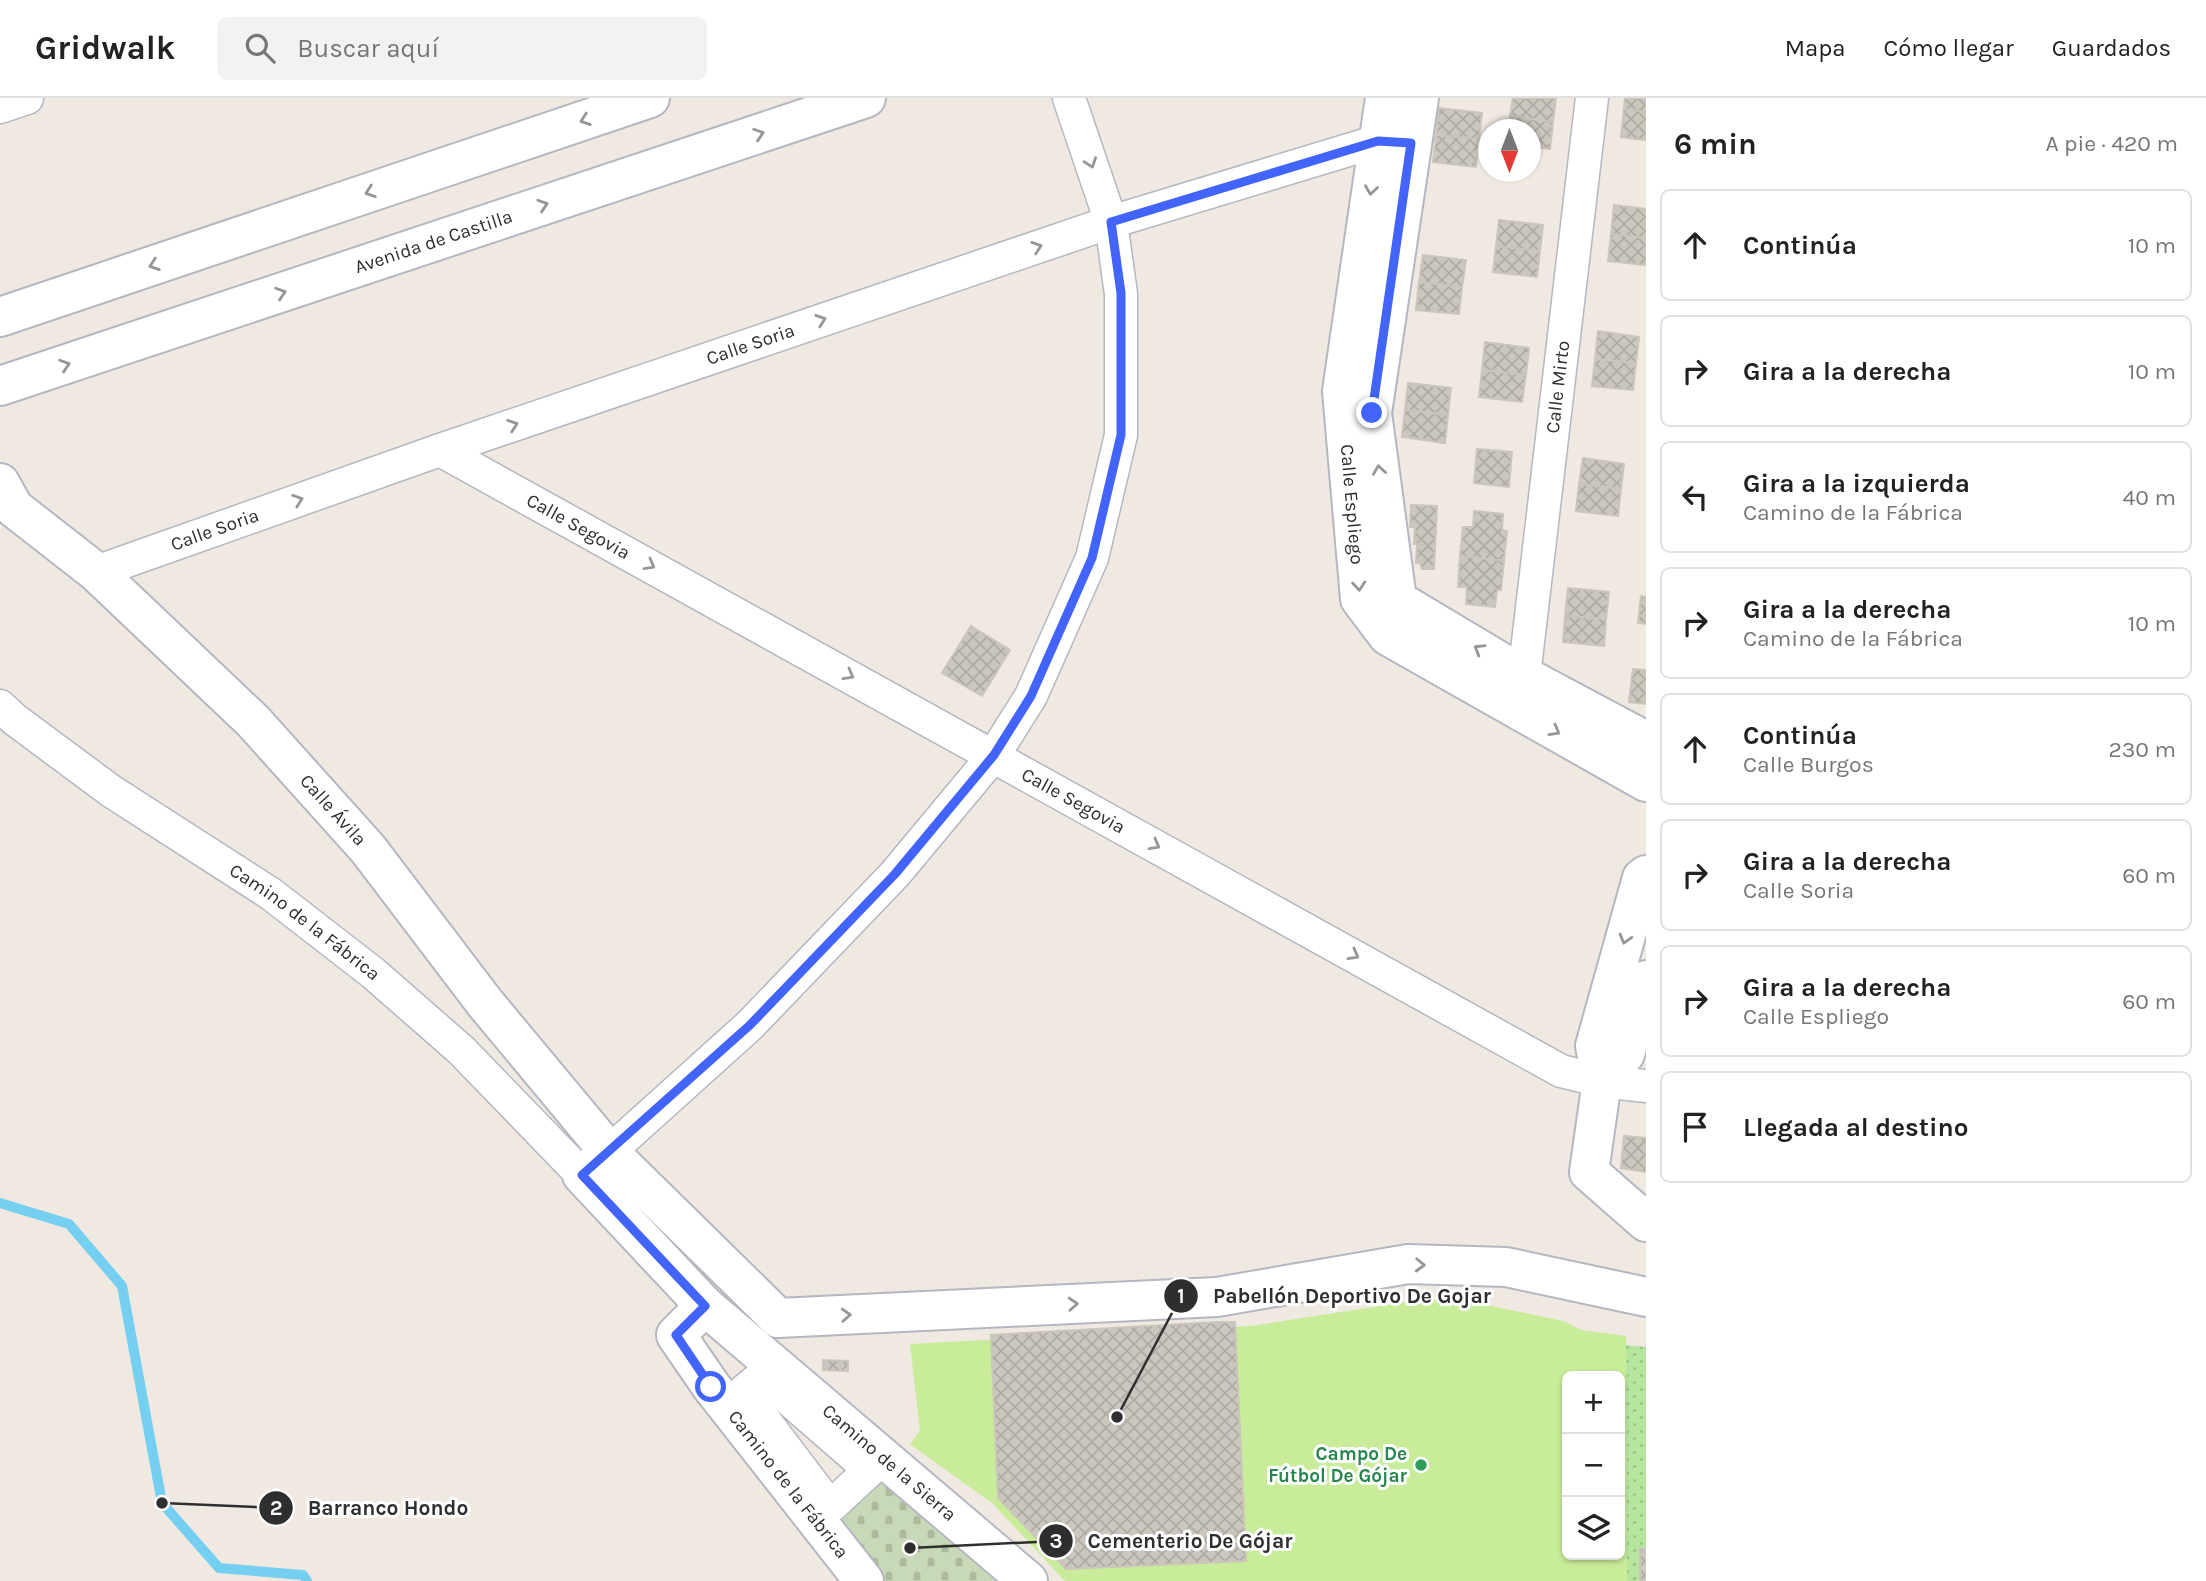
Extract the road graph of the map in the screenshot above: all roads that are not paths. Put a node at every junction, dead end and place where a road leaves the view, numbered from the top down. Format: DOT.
graph roads {
  1 [pos="27,98"];
  2 [pos="650,98"];
  3 [pos="866,98"];
  4 [pos="1069,98"];
  5 [pos="1385,98"];
  6 [pos="1419,98"];
  7 [pos="1592,98"];
  8 [pos="0,107"];
  9 [pos="1394,142"];
  10 [pos="1111,222"];
  11 [pos="0,317"];
  12 [pos="0,386"];
  13 [pos="440,450"];
  14 [pos="5,499"];
  15 [pos="96,572"];
  16 [pos="1517,691"];
  17 [pos="0,706"];
  18 [pos="1646,741"];
  19 [pos="994,755"];
  20 [pos="1646,782"];
  21 [pos="1646,875"];
  22 [pos="1646,980"];
  23 [pos="1602,1081"];
  24 [pos="1646,1086"];
  25 [pos="596,1164"];
  26 [pos="1646,1222"];
  27 [pos="1646,1297"];
  28 [pos="705,1306"];
  29 [pos="778,1318"];
  30 [pos="751,1344"];
  31 [pos="711,1387"];
  32 [pos="863,1581"];
  33 [pos="1028,1581"];
  1 -- 8 [label="street"];
  2 -- 11 [label="street, one-way"];
  12 -- 3 [label="street, Avenida de Castilla, one-way"];
  4 -- 10 [label="street, one-way"];
  5 -- 9 [label="street, Calle Espliego"];
  6 -- 9 [label="street, Calle Espliego"];
  7 -- 16 [label="street, Calle Mirto"];
  9 -- 10 [label="street, Calle Soria"];
  9 -- 16 [label="street, Calle Espliego"];
  13 -- 10 [label="street, Calle Soria, one-way"];
  10 -- 19 [label="street"];
  15 -- 13 [label="street, Calle Soria, one-way"];
  13 -- 19 [label="street, Calle Segovia, one-way"];
  14 -- 15 [label="street, Calle Ávila"];
  15 -- 25 [label="street, Calle Ávila"];
  16 -- 18 [label="street, Calle Espliego"];
  16 -- 20 [label="street, Calle Espliego, one-way"];
  17 -- 25 [label="street, Camino de la Fábrica"];
  19 -- 23 [label="street, Calle Segovia, one-way"];
  19 -- 25 [label="street"];
  21 -- 23 [label="street, one-way"];
  22 -- 23 [label="street"];
  23 -- 24 [label="street, Calle Segovia"];
  23 -- 26 [label="street"];
  25 -- 28 [label="street, Camino de la Fábrica"];
  25 -- 29 [label="street, Camino de la Fábrica"];
  29 -- 27 [label="street, one-way"];
  28 -- 30 [label="street, Camino de la Sierra"];
  28 -- 31 [label="street, Camino de la Fábrica"];
  29 -- 30 [label="street"];
  30 -- 31 [label="street"];
  30 -- 33 [label="street, Camino de la Sierra"];
  31 -- 32 [label="street, Camino de la Fábrica"];
}
